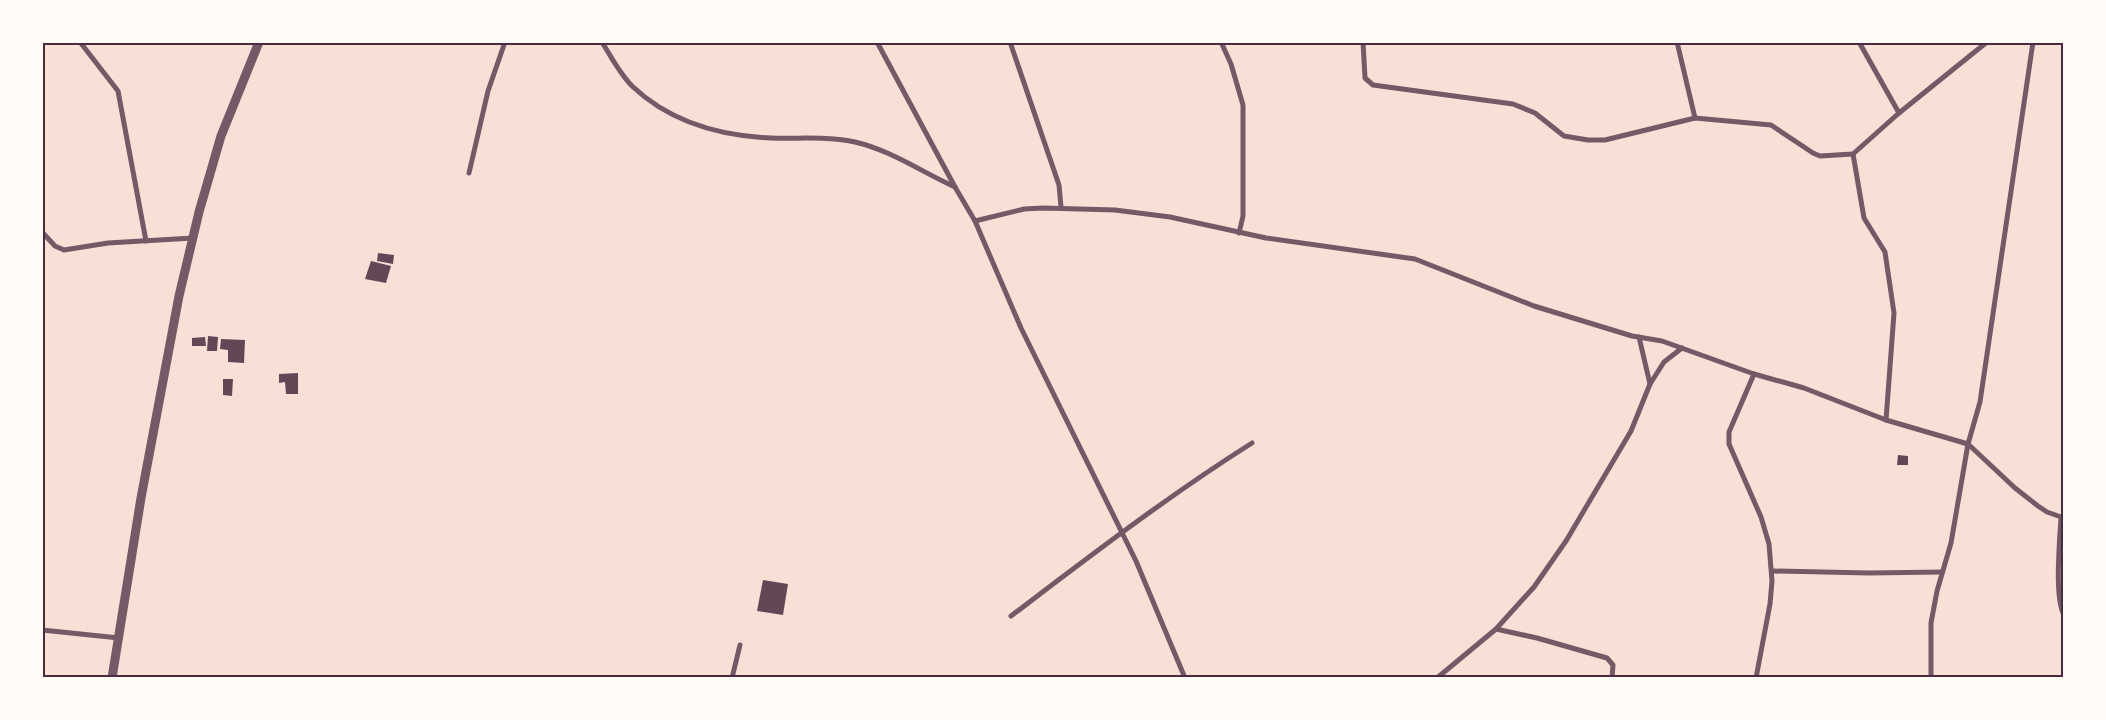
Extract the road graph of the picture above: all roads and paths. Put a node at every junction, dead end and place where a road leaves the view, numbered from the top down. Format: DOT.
graph roads {
  1 [pos="80,42"];
  2 [pos="259,42"];
  3 [pos="505,42"];
  4 [pos="602,42"];
  5 [pos="877,42"];
  6 [pos="1010,42"];
  7 [pos="1221,42"];
  8 [pos="1363,42"];
  9 [pos="1677,42"];
  10 [pos="1859,42"];
  11 [pos="1987,42"];
  12 [pos="2033,42"];
  13 [pos="1898,113"];
  14 [pos="1695,118"];
  15 [pos="1853,154"];
  16 [pos="469,173"];
  17 [pos="955,187"];
  18 [pos="1061,207"];
  19 [pos="975,221"];
  20 [pos="42,232"];
  21 [pos="1239,233"];
  22 [pos="193,238"];
  23 [pos="146,241"];
  24 [pos="1639,337"];
  25 [pos="1682,348"];
  26 [pos="1754,374"];
  27 [pos="1650,384"];
  28 [pos="1886,420"];
  29 [pos="1252,443"];
  30 [pos="1968,444"];
  31 [pos="2062,517"];
  32 [pos="1122,531"];
  33 [pos="1772,570"];
  34 [pos="1942,572"];
  35 [pos="2064,614"];
  36 [pos="1011,616"];
  37 [pos="42,630"];
  38 [pos="1496,630"];
  39 [pos="119,638"];
  40 [pos="740,645"];
  41 [pos="112,678"];
  42 [pos="732,678"];
  43 [pos="1185,678"];
  44 [pos="1437,678"];
  45 [pos="1612,678"];
  46 [pos="1756,678"];
  47 [pos="1931,678"];
  1 -- 23 [label="street"];
  2 -- 22 [label="street"];
  3 -- 16 [label="street"];
  4 -- 17 [label="street"];
  5 -- 17 [label="street"];
  6 -- 18 [label="street"];
  7 -- 21 [label="street"];
  8 -- 14 [label="street"];
  9 -- 14 [label="street"];
  10 -- 13 [label="street"];
  11 -- 13 [label="street"];
  12 -- 30 [label="street"];
  13 -- 15 [label="street"];
  14 -- 15 [label="street"];
  15 -- 28 [label="street"];
  17 -- 19 [label="street"];
  18 -- 19 [label="street"];
  18 -- 21 [label="street"];
  19 -- 32 [label="street"];
  20 -- 23 [label="street"];
  21 -- 24 [label="street"];
  22 -- 23 [label="street"];
  22 -- 39 [label="street"];
  24 -- 25 [label="street"];
  24 -- 27 [label="street"];
  25 -- 26 [label="street"];
  25 -- 27 [label="street"];
  26 -- 28 [label="street"];
  26 -- 33 [label="street"];
  27 -- 38 [label="street"];
  28 -- 30 [label="street"];
  29 -- 32 [label="street"];
  30 -- 31 [label="street"];
  30 -- 34 [label="street"];
  31 -- 35 [label="street"];
  32 -- 36 [label="street"];
  32 -- 43 [label="street"];
  33 -- 34 [label="street"];
  33 -- 46 [label="street"];
  34 -- 47 [label="street"];
  37 -- 39 [label="street"];
  38 -- 44 [label="street"];
  38 -- 45 [label="street"];
  39 -- 41 [label="street"];
  40 -- 42 [label="street"];
}
